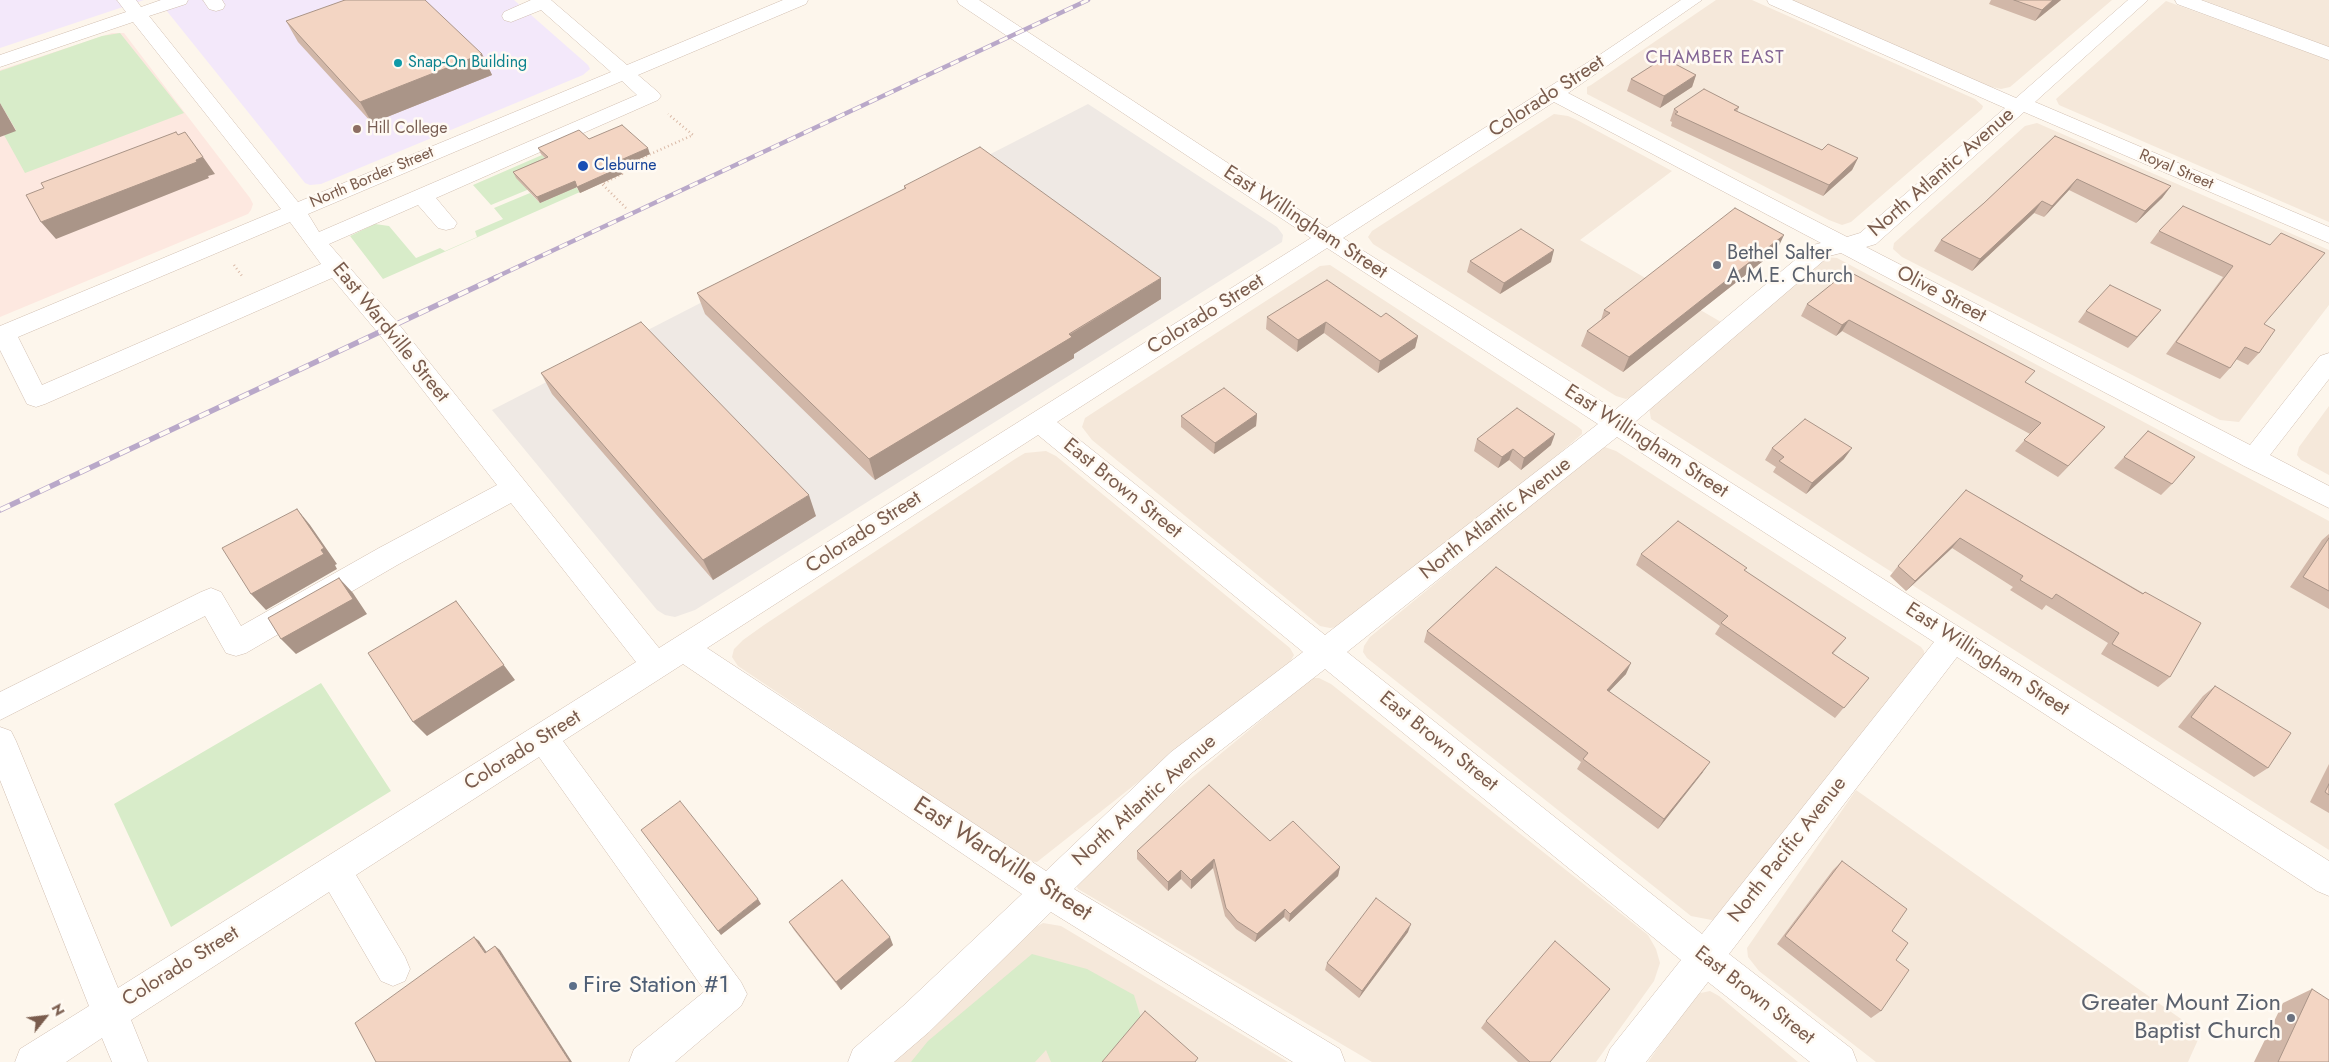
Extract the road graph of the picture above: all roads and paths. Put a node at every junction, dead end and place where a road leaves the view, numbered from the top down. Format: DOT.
graph roads {
  1 [pos="179,0"];
  2 [pos="799,0"];
  3 [pos="966,0"];
  4 [pos="1693,0"];
  5 [pos="1776,0"];
  6 [pos="2139,0"];
  7 [pos="2184,0"];
  8 [pos="542,2"];
  9 [pos="132,7"];
  10 [pos="511,16"];
  11 [pos="2329,54"];
  12 [pos="0,61"];
  13 [pos="625,72"];
  14 [pos="1553,93"];
  15 [pos="648,97"];
  16 [pos="2021,105"];
  17 [pos="422,196"];
  18 [pos="626,208"];
  19 [pos="294,211"];
  20 [pos="446,223"];
  21 [pos="2329,236"];
  22 [pos="1327,238"];
  23 [pos="315,242"];
  24 [pos="1845,245"];
  25 [pos="336,267"];
  26 [pos="2,334"];
  27 [pos="2329,362"];
  28 [pos="1038,421"];
  29 [pos="1617,422"];
  30 [pos="2253,459"];
  31 [pos="515,488"];
  32 [pos="2329,498"];
  33 [pos="1954,638"];
  34 [pos="684,649"];
  35 [pos="1326,652"];
  36 [pos="656,666"];
  37 [pos="0,707"];
  38 [pos="543,738"];
  39 [pos="0,741"];
  40 [pos="334,870"];
  41 [pos="2329,880"];
  42 [pos="1047,891"];
  43 [pos="1704,957"];
  44 [pos="393,969"];
  45 [pos="110,1012"];
  46 [pos="33,1062"];
  47 [pos="130,1062"];
  48 [pos="647,1062"];
  49 [pos="866,1062"];
  50 [pos="1327,1062"];
  51 [pos="1623,1062"];
  52 [pos="1839,1062"];
  1 -- 9 [label="street"];
  2 -- 13 [label="street, North Border Street"];
  3 -- 22 [label="street, East Willingham Street"];
  4 -- 14 [label="street, Colorado Street"];
  5 -- 16 [label="street, Royal Street"];
  6 -- 16 [label="street, North Atlantic Avenue"];
  7 -- 11 [label="street"];
  8 -- 10 [label="street"];
  8 -- 13 [label="street"];
  9 -- 12 [label="street"];
  9 -- 19 [label="street, East Wardville Street"];
  13 -- 15 [label="street"];
  13 -- 19 [label="street, North Border Street"];
  14 -- 22 [label="street, Colorado Street"];
  14 -- 24 [label="street, Olive Street"];
  15 -- 17 [label="street"];
  15 -- 18 [label="path"];
  16 -- 21 [label="street, Royal Street"];
  16 -- 24 [label="street, North Atlantic Avenue"];
  17 -- 20 [label="street"];
  17 -- 23 [label="street"];
  19 -- 23 [label="street, East Wardville Street"];
  19 -- 26 [label="street, North Border Street"];
  22 -- 28 [label="street, Colorado Street"];
  22 -- 29 [label="street, East Willingham Street"];
  23 -- 25 [label="street, East Wardville Street"];
  24 -- 29 [label="street, North Atlantic Avenue"];
  24 -- 30 [label="street, Olive Street"];
  25 -- 26 [label="street"];
  25 -- 31 [label="street, East Wardville Street"];
  27 -- 30 [label="street"];
  28 -- 34 [label="street, Colorado Street"];
  28 -- 35 [label="street, East Brown Street"];
  29 -- 33 [label="street, East Willingham Street"];
  29 -- 35 [label="street, North Atlantic Avenue"];
  30 -- 32 [label="street, Olive Street"];
  31 -- 36 [label="street, East Wardville Street"];
  31 -- 37 [label="street"];
  33 -- 41 [label="street, East Willingham Street"];
  33 -- 43 [label="street, North Pacific Avenue"];
  34 -- 36 [label="street, Colorado Street"];
  34 -- 42 [label="street, East Wardville Street"];
  35 -- 42 [label="street, North Atlantic Avenue"];
  35 -- 43 [label="street, East Brown Street"];
  36 -- 38 [label="street, Colorado Street"];
  38 -- 40 [label="street, Colorado Street"];
  38 -- 48 [label="street"];
  39 -- 45 [label="street"];
  40 -- 44 [label="street"];
  40 -- 45 [label="street, Colorado Street"];
  42 -- 49 [label="street, North Atlantic Avenue"];
  42 -- 50 [label="street, East Wardville Street"];
  43 -- 51 [label="street, North Pacific Avenue"];
  43 -- 52 [label="street, East Brown Street"];
  45 -- 46 [label="street, Colorado Street"];
  45 -- 47 [label="street"];
}
